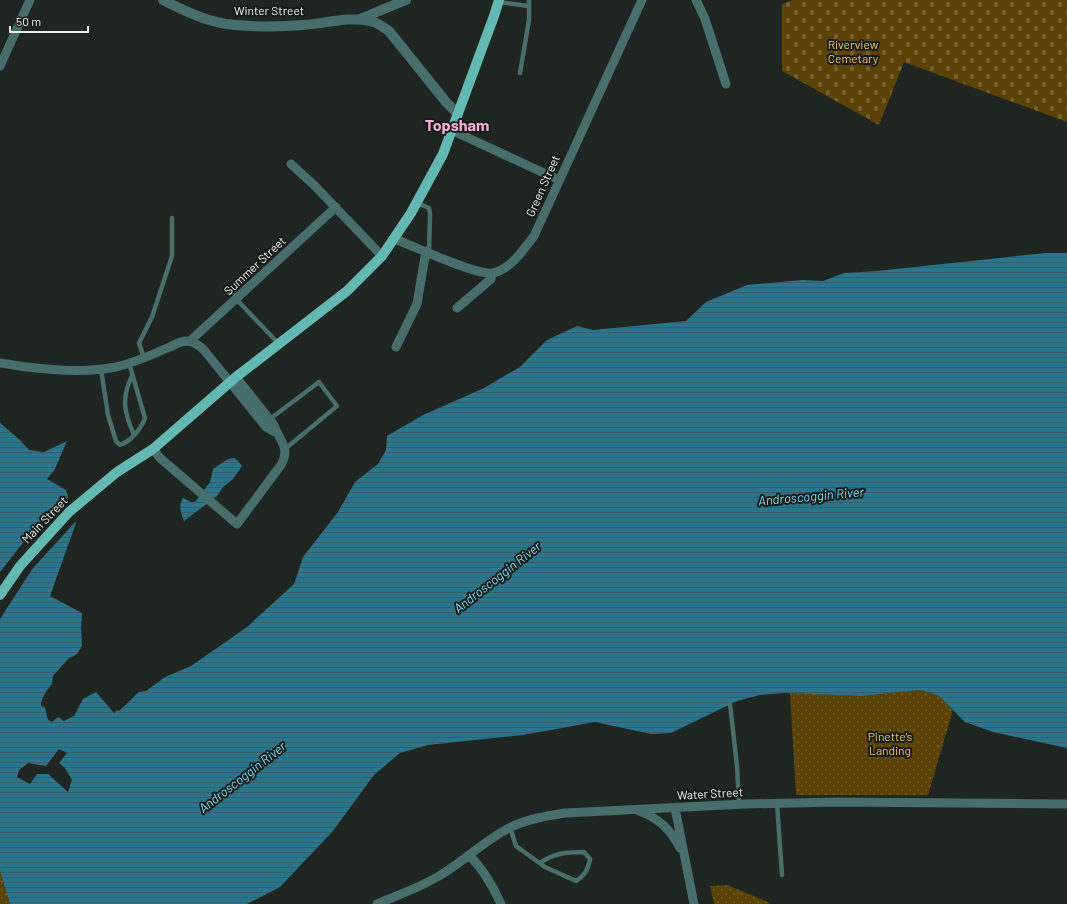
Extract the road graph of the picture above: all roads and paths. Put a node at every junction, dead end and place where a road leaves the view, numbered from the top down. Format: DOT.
graph roads {
  1 [pos="30,0"];
  2 [pos="163,0"];
  3 [pos="406,0"];
  4 [pos="529,0"];
  5 [pos="642,0"];
  6 [pos="696,0"];
  7 [pos="499,1"];
  8 [pos="528,6"];
  9 [pos="358,20"];
  10 [pos="0,66"];
  11 [pos="520,73"];
  12 [pos="726,84"];
  13 [pos="457,113"];
  14 [pos="451,130"];
  15 [pos="291,164"];
  16 [pos="559,180"];
  17 [pos="417,203"];
  18 [pos="336,207"];
  19 [pos="172,218"];
  20 [pos="395,239"];
  21 [pos="428,252"];
  22 [pos="382,256"];
  23 [pos="492,273"];
  24 [pos="236,299"];
  25 [pos="457,308"];
  26 [pos="190,341"];
  27 [pos="279,344"];
  28 [pos="396,347"];
  29 [pos="144,358"];
  30 [pos="0,363"];
  31 [pos="129,363"];
  32 [pos="101,369"];
  33 [pos="132,376"];
  34 [pos="233,380"];
  35 [pos="270,419"];
  36 [pos="277,433"];
  37 [pos="134,435"];
  38 [pos="153,449"];
  39 [pos="285,449"];
  40 [pos="0,595"];
  41 [pos="730,704"];
  42 [pos="777,803"];
  43 [pos="739,804"];
  44 [pos="1067,804"];
  45 [pos="675,808"];
  46 [pos="636,810"];
  47 [pos="510,827"];
  48 [pos="684,854"];
  49 [pos="469,855"];
  50 [pos="540,863"];
  51 [pos="782,875"];
  52 [pos="377,904"];
  53 [pos="501,904"];
  54 [pos="694,904"];
  1 -- 10 [label="street"];
  2 -- 9 [label="street, Winter Street"];
  3 -- 9 [label="street"];
  4 -- 8 [label="lane"];
  5 -- 16 [label="street, Green Street"];
  6 -- 12 [label="street"];
  7 -- 8 [label="lane"];
  7 -- 13 [label="main road, Main Street"];
  8 -- 11 [label="lane"];
  9 -- 13 [label="street, Winter Street"];
  13 -- 14 [label="main road, Main Street"];
  14 -- 16 [label="street"];
  14 -- 17 [label="main road, Main Street"];
  15 -- 18 [label="street"];
  16 -- 23 [label="street, Green Street"];
  17 -- 20 [label="main road, Main Street"];
  17 -- 21 [label="lane"];
  18 -- 22 [label="street"];
  18 -- 24 [label="street, Summer Street"];
  19 -- 29 [label="lane"];
  20 -- 21 [label="street"];
  20 -- 22 [label="main road, Main Street"];
  21 -- 23 [label="street"];
  21 -- 28 [label="street"];
  22 -- 27 [label="main road, Main Street"];
  23 -- 25 [label="street"];
  24 -- 26 [label="street, Summer Street"];
  24 -- 27 [label="lane"];
  26 -- 29 [label="street, Summer Street"];
  26 -- 34 [label="street"];
  27 -- 34 [label="main road, Main Street"];
  29 -- 31 [label="street, Summer Street"];
  30 -- 32 [label="street, Summer Street"];
  31 -- 32 [label="street, Summer Street"];
  31 -- 33 [label="lane"];
  32 -- 37 [label="lane"];
  33 -- 37 [label="lane"];
  33 -- 37 [label="lane"];
  34 -- 35 [label="street"];
  34 -- 36 [label="street"];
  34 -- 38 [label="main road, Main Street"];
  35 -- 36 [label="street"];
  35 -- 39 [label="lane"];
  36 -- 39 [label="street"];
  38 -- 39 [label="street"];
  38 -- 40 [label="main road, Main Street"];
  41 -- 43 [label="lane"];
  42 -- 43 [label="street, Water Street"];
  42 -- 44 [label="street, Water Street"];
  42 -- 51 [label="lane"];
  43 -- 45 [label="street, Water Street"];
  45 -- 46 [label="street, Water Street"];
  45 -- 48 [label="street"];
  46 -- 47 [label="street, Water Street"];
  46 -- 48 [label="street"];
  47 -- 49 [label="street, Water Street"];
  47 -- 50 [label="lane"];
  48 -- 54 [label="street"];
  49 -- 52 [label="street, Water Street"];
  49 -- 53 [label="street"];
  50 -- 50 [label="lane"];
}
